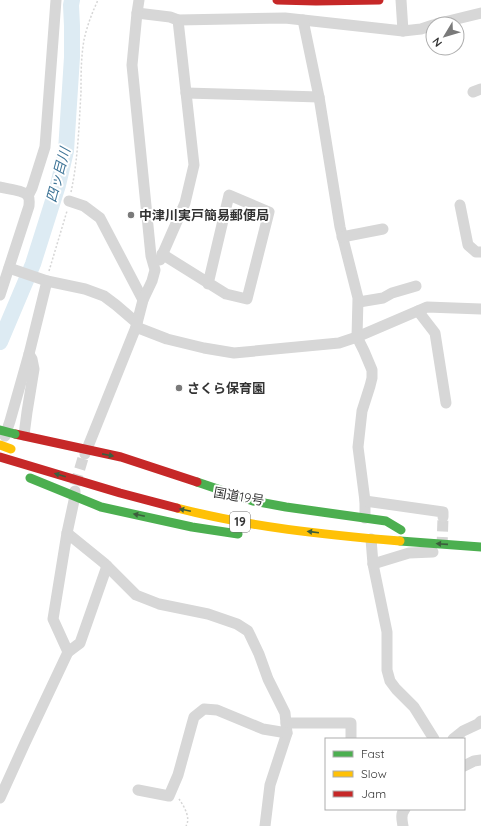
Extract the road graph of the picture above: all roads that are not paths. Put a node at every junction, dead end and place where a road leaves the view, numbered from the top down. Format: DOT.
graph roads {
  1 [pos="56,0"];
  2 [pos="139,0"];
  3 [pos="277,0"];
  4 [pos="379,0"];
  5 [pos="401,0"];
  6 [pos="316,1"];
  7 [pos="137,13"];
  8 [pos="481,14"];
  9 [pos="465,18"];
  10 [pos="178,20"];
  11 [pos="304,20"];
  12 [pos="402,27"];
  13 [pos="425,28"];
  14 [pos="186,93"];
  15 [pos="318,97"];
  16 [pos="0,187"];
  17 [pos="28,196"];
  18 [pos="69,201"];
  19 [pos="460,204"];
  20 [pos="383,229"];
  21 [pos="342,237"];
  22 [pos="481,252"];
  23 [pos="162,254"];
  24 [pos="9,265"];
  25 [pos="154,270"];
  26 [pos="45,280"];
  27 [pos="208,284"];
  28 [pos="416,286"];
  29 [pos="0,295"];
  30 [pos="143,300"];
  31 [pos="359,302"];
  32 [pos="481,309"];
  33 [pos="418,311"];
  34 [pos="137,325"];
  35 [pos="357,337"];
  36 [pos="29,354"];
  37 [pos="446,404"];
  38 [pos="0,430"];
  39 [pos="20,435"];
  40 [pos="0,445"];
  41 [pos="7,453"];
  42 [pos="84,454"];
  43 [pos="18,474"];
  44 [pos="75,491"];
  45 [pos="365,502"];
  46 [pos="443,517"];
  47 [pos="366,518"];
  48 [pos="334,523"];
  49 [pos="67,533"];
  50 [pos="246,534"];
  51 [pos="371,539"];
  52 [pos="299,540"];
  53 [pos="481,546"];
  54 [pos="442,552"];
  55 [pos="373,564"];
  56 [pos="107,566"];
  57 [pos="68,652"];
  58 [pos="481,721"];
  59 [pos="286,728"];
  60 [pos="351,738"];
  61 [pos="433,738"];
  62 [pos="454,738"];
  63 [pos="481,760"];
  64 [pos="465,766"];
  65 [pos="138,790"];
  66 [pos="0,798"];
  67 [pos="404,810"];
  68 [pos="265,826"];
  69 [pos="403,826"];
  1 -- 17 [label="street"];
  2 -- 7 [label="street"];
  3 -- 6 [label="highway"];
  4 -- 6 [label="highway"];
  5 -- 12 [label="street"];
  7 -- 10 [label="street"];
  7 -- 25 [label="street"];
  8 -- 9 [label="street"];
  10 -- 11 [label="street"];
  10 -- 14 [label="street"];
  11 -- 12 [label="street"];
  11 -- 15 [label="street"];
  12 -- 13 [label="street"];
  14 -- 15 [label="street"];
  14 -- 23 [label="street"];
  15 -- 21 [label="street"];
  16 -- 17 [label="street"];
  17 -- 24 [label="street"];
  18 -- 30 [label="street"];
  19 -- 22 [label="street"];
  20 -- 21 [label="street"];
  21 -- 31 [label="street"];
  23 -- 25 [label="street"];
  23 -- 27 [label="street"];
  24 -- 26 [label="street"];
  24 -- 29 [label="street"];
  25 -- 30 [label="street"];
  26 -- 34 [label="street"];
  26 -- 36 [label="street"];
  27 -- 27 [label="street"];
  28 -- 31 [label="street"];
  30 -- 34 [label="street"];
  31 -- 35 [label="street"];
  32 -- 33 [label="street"];
  33 -- 35 [label="street"];
  33 -- 37 [label="street"];
  34 -- 35 [label="street"];
  34 -- 42 [label="street"];
  35 -- 45 [label="street"];
  36 -- 39 [label="street"];
  36 -- 41 [label="street"];
  38 -- 39 [label="highway, 19, bridge"];
  39 -- 42 [label="highway, 19"];
  40 -- 41 [label="highway, 国道19号 / 19, bridge"];
  51 -- 41 [label="highway, 国道19号 / 19, one-way"];
  42 -- 47 [label="highway, 19, one-way"];
  43 -- 44 [label="highway, 19"];
  44 -- 49 [label="street"];
  50 -- 44 [label="highway, 19, one-way"];
  45 -- 46 [label="street"];
  45 -- 47 [label="street"];
  47 -- 48 [label="highway, 19"];
  49 -- 56 [label="street"];
  49 -- 57 [label="street"];
  51 -- 52 [label="highway, 19"];
  53 -- 51 [label="highway, 国道19号 / 19, one-way"];
  51 -- 55 [label="street"];
  54 -- 55 [label="street"];
  55 -- 61 [label="street"];
  56 -- 57 [label="street"];
  56 -- 59 [label="street"];
  57 -- 66 [label="street"];
  58 -- 62 [label="street"];
  59 -- 60 [label="street"];
  59 -- 65 [label="street"];
  59 -- 68 [label="street"];
  63 -- 64 [label="street"];
  67 -- 69 [label="street"];
}
